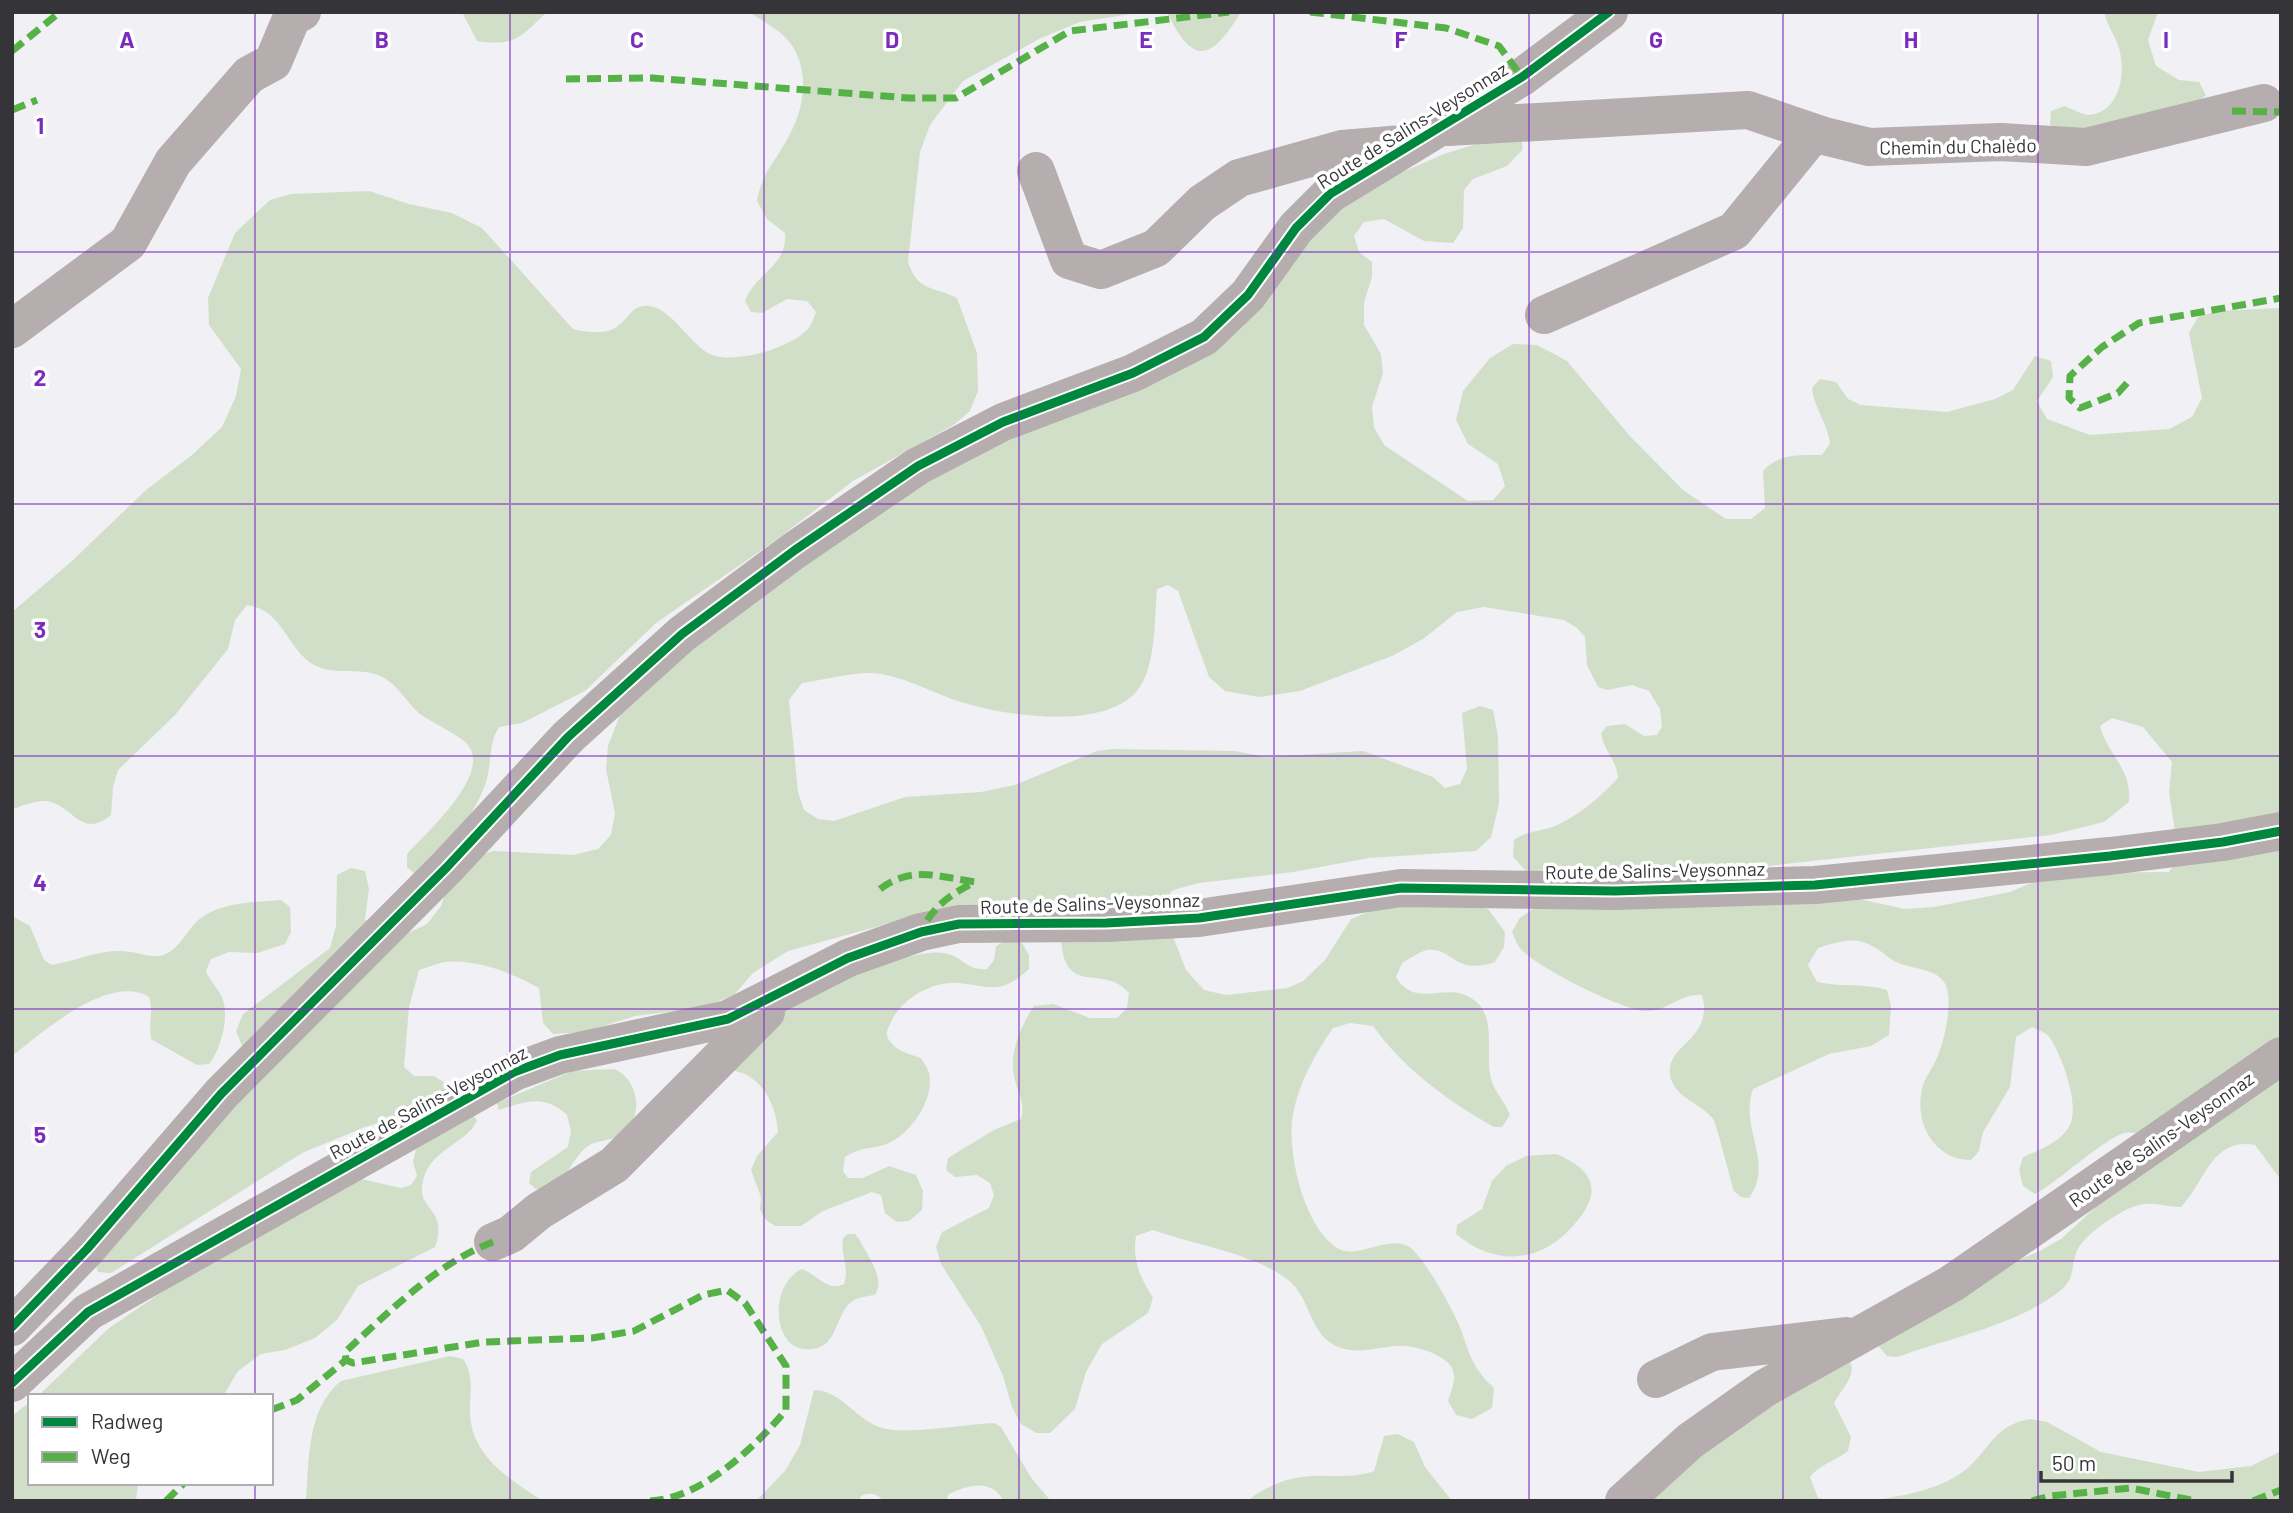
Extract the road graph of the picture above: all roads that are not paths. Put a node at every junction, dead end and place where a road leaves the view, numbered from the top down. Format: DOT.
graph roads {
  1 [pos="1609,12"];
  2 [pos="297,14"];
  3 [pos="2264,103"];
  4 [pos="1442,127"];
  5 [pos="1814,133"];
  6 [pos="1405,149"];
  7 [pos="1035,171"];
  8 [pos="1544,315"];
  9 [pos="12,328"];
  10 [pos="2281,831"];
  11 [pos="770,1000"];
  12 [pos="2281,1056"];
  13 [pos="493,1242"];
  14 [pos="12,1327"];
  15 [pos="1855,1339"];
  16 [pos="1656,1379"];
  17 [pos="12,1383"];
  18 [pos="1624,1501"];
  1 -- 4 [label="street, Route de Salins-Veysonnaz"];
  2 -- 9 [label="street"];
  3 -- 5 [label="street, Chemin du Chalèdo"];
  4 -- 5 [label="street, Chemin du Chalèdo"];
  4 -- 6 [label="street, Route de Salins-Veysonnaz"];
  5 -- 8 [label="street"];
  6 -- 7 [label="street"];
  6 -- 14 [label="street, Route de Salins-Veysonnaz"];
  10 -- 11 [label="street, Route de Salins-Veysonnaz"];
  11 -- 13 [label="street"];
  11 -- 17 [label="street, Route de Salins-Veysonnaz"];
  12 -- 15 [label="street, Route de Salins-Veysonnaz"];
  15 -- 16 [label="street"];
  15 -- 18 [label="street, Route de Salins-Veysonnaz"];
}
